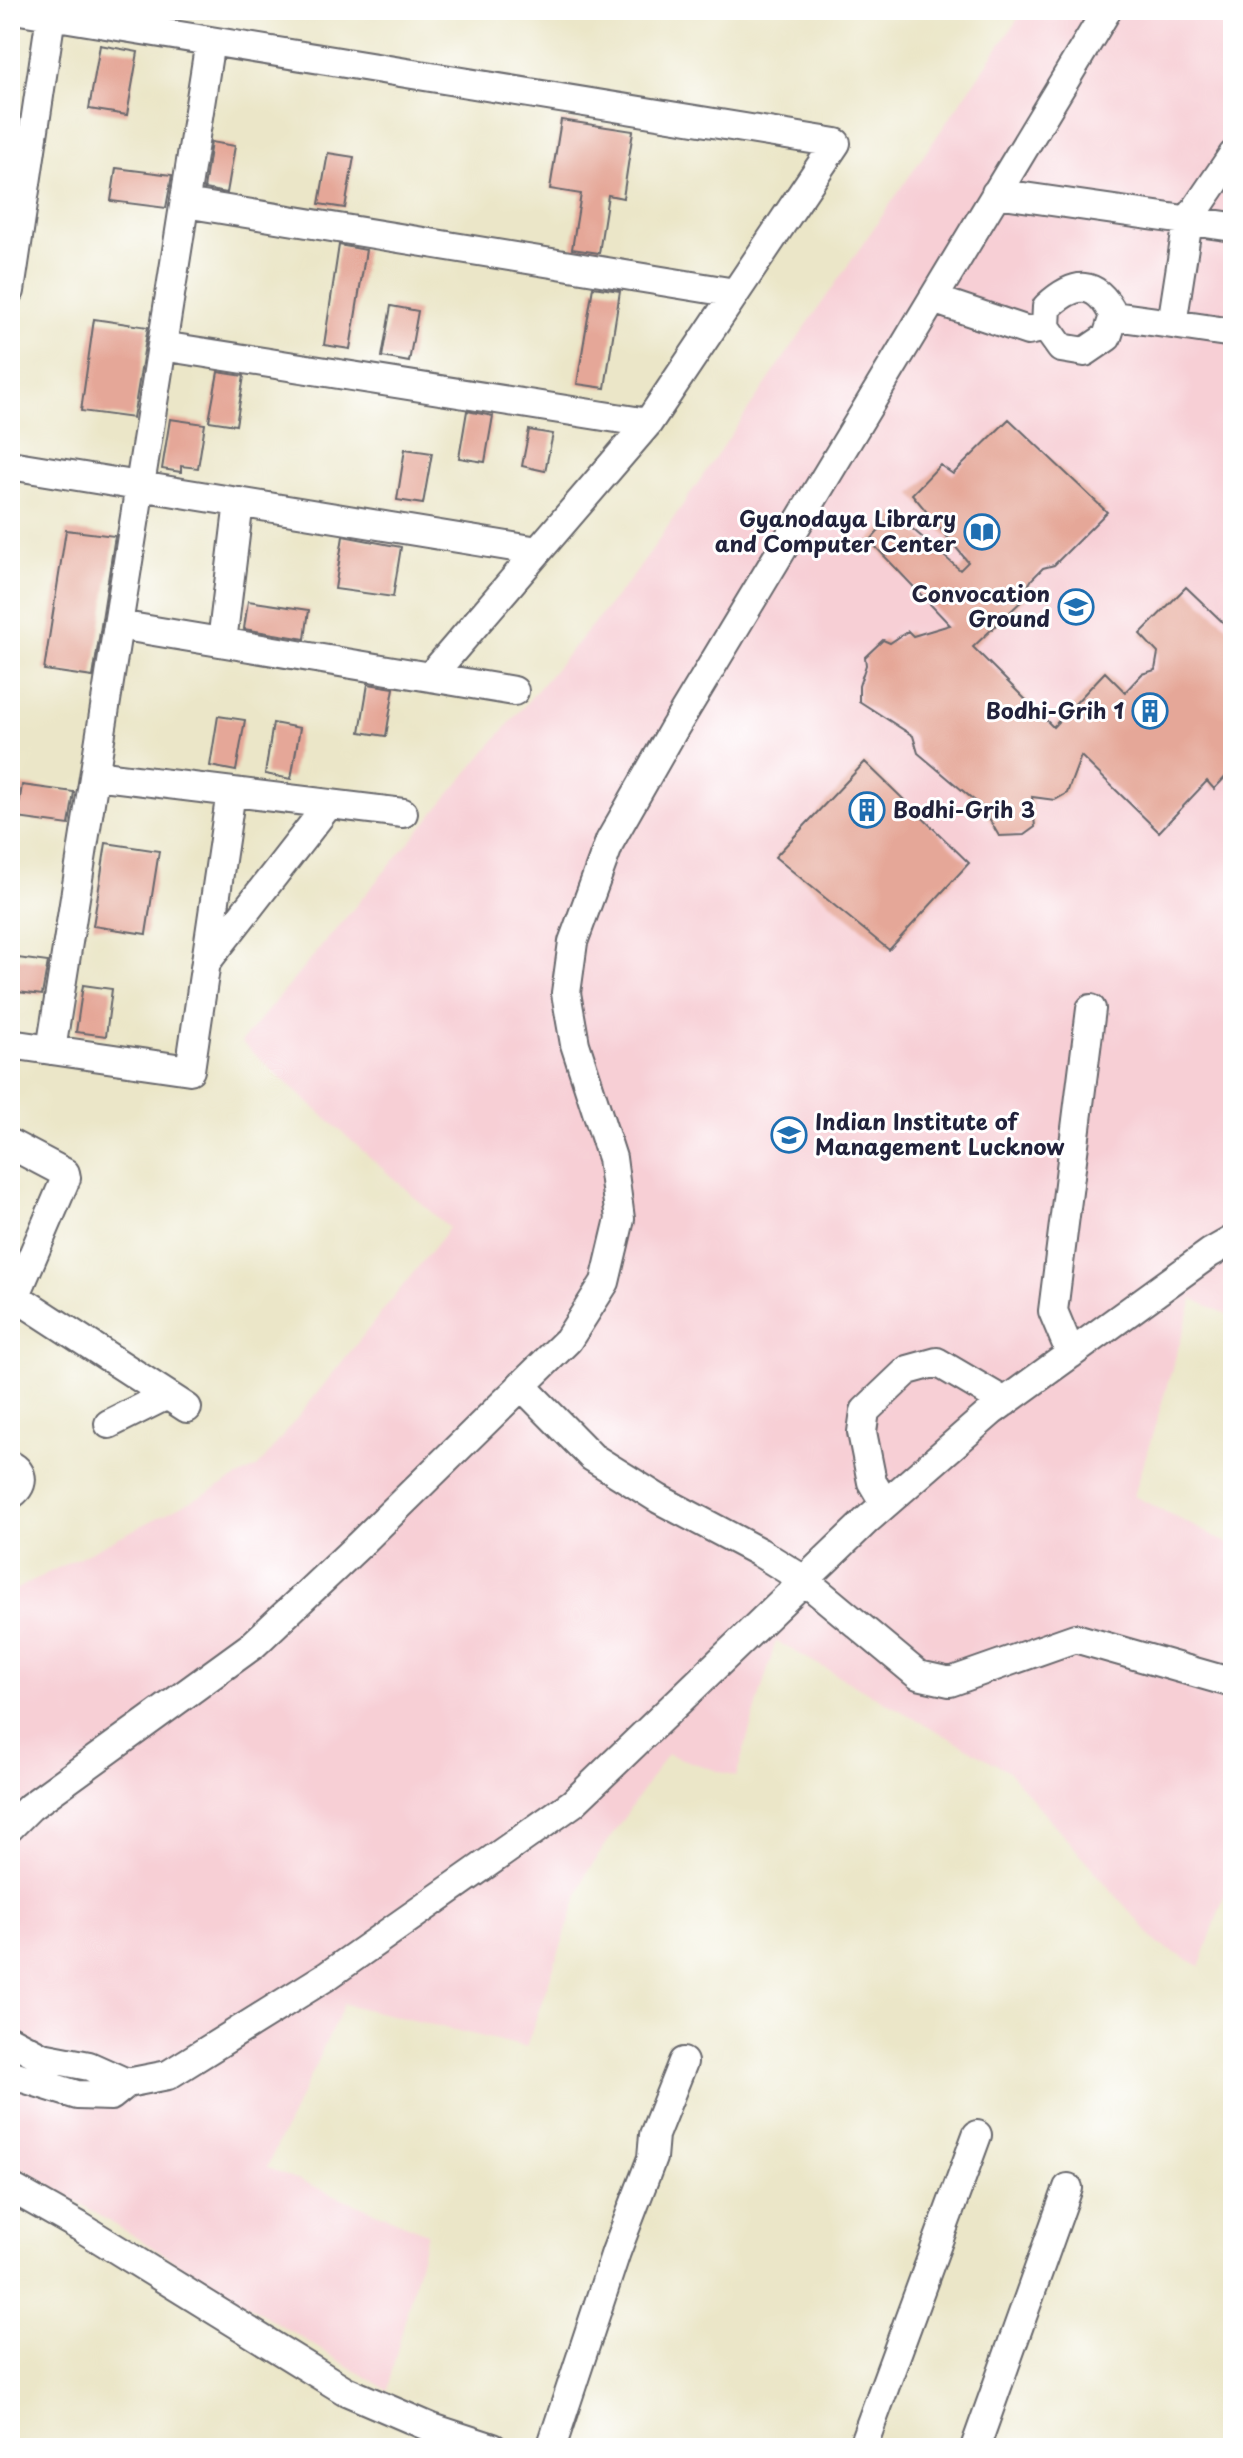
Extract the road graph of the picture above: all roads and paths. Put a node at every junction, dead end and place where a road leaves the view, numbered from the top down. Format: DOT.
graph roads {
  1 [pos="12,10"];
  2 [pos="20,10"];
  3 [pos="1107,10"];
  4 [pos="61,14"];
  5 [pos="10,21"];
  6 [pos="210,41"];
  7 [pos="1233,155"];
  8 [pos="996,193"];
  9 [pos="185,203"];
  10 [pos="1188,221"];
  11 [pos="1233,227"];
  12 [pos="10,291"];
  13 [pos="735,293"];
  14 [pos="933,299"];
  15 [pos="1114,316"];
  16 [pos="1172,324"];
  17 [pos="1046,327"];
  18 [pos="1233,333"];
  19 [pos="162,346"];
  20 [pos="648,423"];
  21 [pos="10,465"];
  22 [pos="140,485"];
  23 [pos="239,502"];
  24 [pos="538,551"];
  25 [pos="118,625"];
  26 [pos="222,642"];
  27 [pos="430,677"];
  28 [pos="514,691"];
  29 [pos="95,775"];
  30 [pos="231,792"];
  31 [pos="329,804"];
  32 [pos="403,813"];
  33 [pos="206,962"];
  34 [pos="1091,1009"];
  35 [pos="10,1044"];
  36 [pos="51,1050"];
  37 [pos="10,1144"];
  38 [pos="1233,1240"];
  39 [pos="12,1300"];
  40 [pos="1071,1354"];
  41 [pos="521,1385"];
  42 [pos="1005,1402"];
  43 [pos="109,1424"];
  44 [pos="10,1465"];
  45 [pos="10,1495"];
  46 [pos="885,1504"];
  47 [pos="804,1580"];
  48 [pos="1233,1683"];
  49 [pos="10,1827"];
  50 [pos="10,2040"];
  51 [pos="683,2062"];
  52 [pos="10,2074"];
  53 [pos="127,2083"];
  54 [pos="977,2135"];
  55 [pos="10,2187"];
  56 [pos="1068,2188"];
  57 [pos="493,2448"];
  58 [pos="551,2448"];
  59 [pos="862,2448"];
  60 [pos="975,2448"];
  1 -- 5 [label="street"];
  2 -- 4 [label="street"];
  3 -- 8 [label="street"];
  4 -- 6 [label="street"];
  4 -- 12 [label="street"];
  6 -- 9 [label="street"];
  6 -- 13 [label="street"];
  7 -- 10 [label="street"];
  8 -- 10 [label="street"];
  8 -- 14 [label="street"];
  9 -- 13 [label="street"];
  9 -- 19 [label="street"];
  10 -- 11 [label="street"];
  10 -- 16 [label="street"];
  13 -- 20 [label="street"];
  14 -- 17 [label="street"];
  14 -- 41 [label="street"];
  15 -- 16 [label="street"];
  15 -- 17 [label="street"];
  15 -- 17 [label="street"];
  16 -- 18 [label="street"];
  19 -- 20 [label="street"];
  19 -- 22 [label="street"];
  20 -- 24 [label="street"];
  21 -- 22 [label="street"];
  22 -- 23 [label="street"];
  22 -- 25 [label="street"];
  23 -- 24 [label="street"];
  23 -- 26 [label="street"];
  24 -- 27 [label="street"];
  25 -- 26 [label="street"];
  25 -- 29 [label="street"];
  26 -- 27 [label="street"];
  27 -- 28 [label="street"];
  29 -- 30 [label="street"];
  29 -- 36 [label="street"];
  30 -- 31 [label="street"];
  30 -- 33 [label="street"];
  31 -- 32 [label="street"];
  31 -- 33 [label="street"];
  33 -- 36 [label="street"];
  34 -- 40 [label="street"];
  35 -- 36 [label="street"];
  37 -- 39 [label="street"];
  38 -- 40 [label="street"];
  39 -- 43 [label="street"];
  40 -- 42 [label="street"];
  41 -- 47 [label="street"];
  41 -- 49 [label="street"];
  42 -- 46 [label="street"];
  42 -- 46 [label="street"];
  44 -- 45 [label="street"];
  46 -- 47 [label="street"];
  47 -- 48 [label="street"];
  47 -- 53 [label="street"];
  50 -- 53 [label="street"];
  51 -- 58 [label="street"];
  52 -- 53 [label="street"];
  54 -- 59 [label="street"];
  55 -- 57 [label="street"];
  56 -- 60 [label="street"];
}
